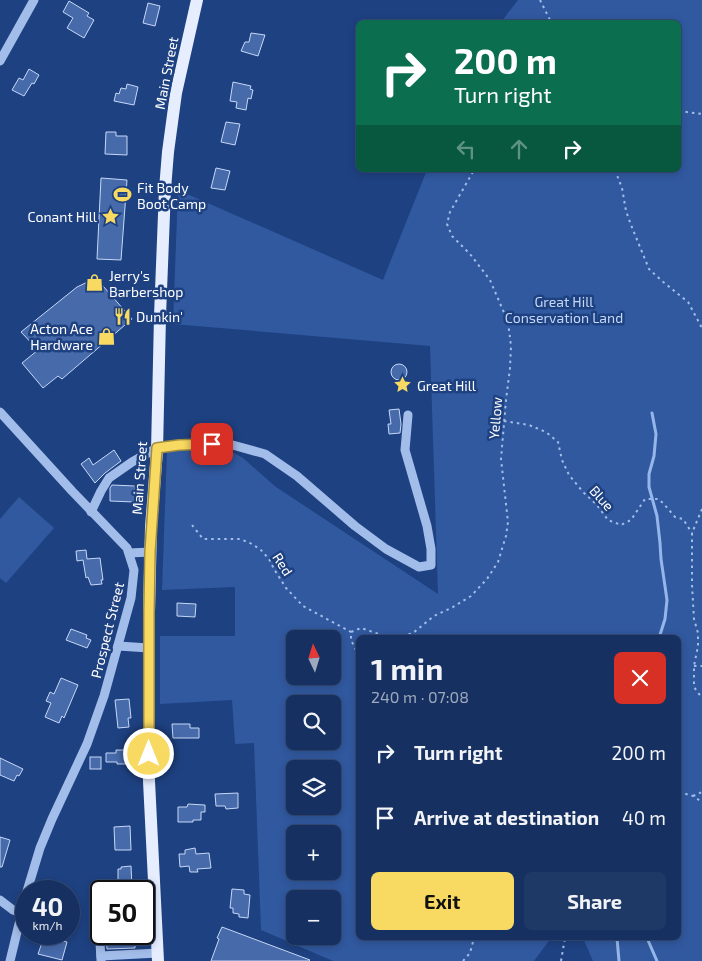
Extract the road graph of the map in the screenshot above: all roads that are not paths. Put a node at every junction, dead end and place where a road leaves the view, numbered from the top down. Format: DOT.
graph roads {
  1 [pos="34,0"];
  2 [pos="197,0"];
  3 [pos="0,61"];
  4 [pos="0,412"];
  5 [pos="408,415"];
  6 [pos="157,448"];
  7 [pos="91,512"];
  8 [pos="150,552"];
  9 [pos="129,553"];
  10 [pos="118,646"];
  11 [pos="149,648"];
  12 [pos="31,880"];
  13 [pos="0,900"];
  14 [pos="15,911"];
  15 [pos="15,941"];
  16 [pos="100,945"];
  17 [pos="158,957"];
  18 [pos="101,958"];
  19 [pos="10,961"];
  1 -- 3 [label="street"];
  2 -- 6 [label="main road, Main Street"];
  4 -- 7 [label="street, Prospect Street"];
  5 -- 6 [label="street"];
  6 -- 7 [label="street"];
  6 -- 8 [label="main road, Main Street"];
  7 -- 9 [label="street, Prospect Street"];
  8 -- 9 [label="street"];
  8 -- 11 [label="main road, Main Street"];
  9 -- 10 [label="street, Prospect Street"];
  10 -- 11 [label="street"];
  10 -- 12 [label="street, Prospect Street"];
  11 -- 17 [label="main road, Main Street"];
  13 -- 14 [label="street"];
  15 -- 19 [label="street"];
  16 -- 18 [label="street"];
  17 -- 18 [label="street"];
}
